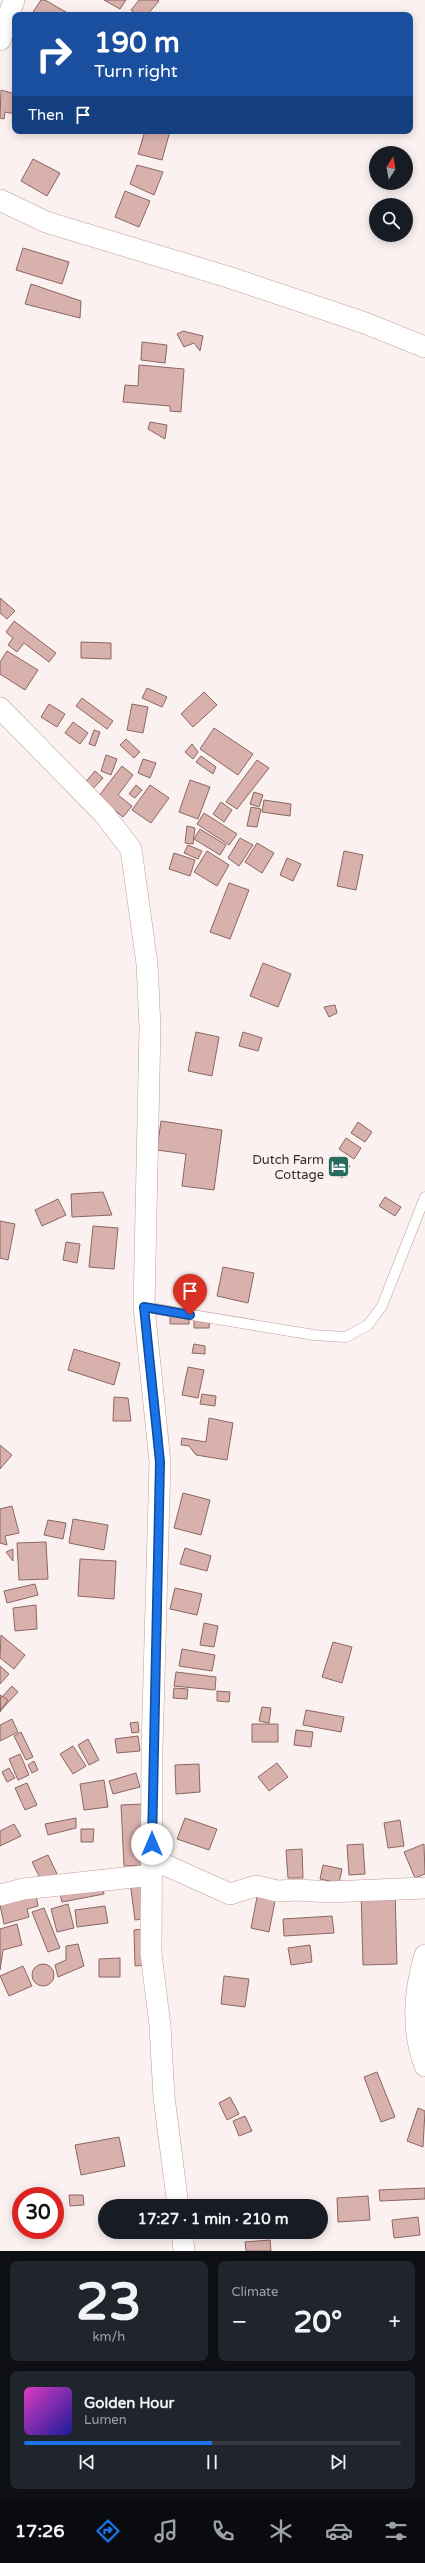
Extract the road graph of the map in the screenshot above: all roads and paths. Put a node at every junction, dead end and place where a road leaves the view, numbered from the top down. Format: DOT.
graph roads {
  1 [pos="14,0"];
  2 [pos="0,40"];
  3 [pos="0,200"];
  4 [pos="425,347"];
  5 [pos="0,708"];
  6 [pos="425,1197"];
  7 [pos="144,1307"];
  8 [pos="152,1867"];
  9 [pos="425,1888"];
  10 [pos="0,1895"];
  11 [pos="425,1955"];
  12 [pos="425,2066"];
  13 [pos="177,2199"];
  14 [pos="183,2239"];
  15 [pos="184,2251"];
  1 -- 2 [label="street"];
  3 -- 4 [label="street"];
  5 -- 7 [label="street"];
  6 -- 7 [label="lane"];
  7 -- 8 [label="street"];
  8 -- 9 [label="street"];
  8 -- 10 [label="street"];
  8 -- 13 [label="street"];
  11 -- 12 [label="street"];
  14 -- 15 [label="street"];
}
